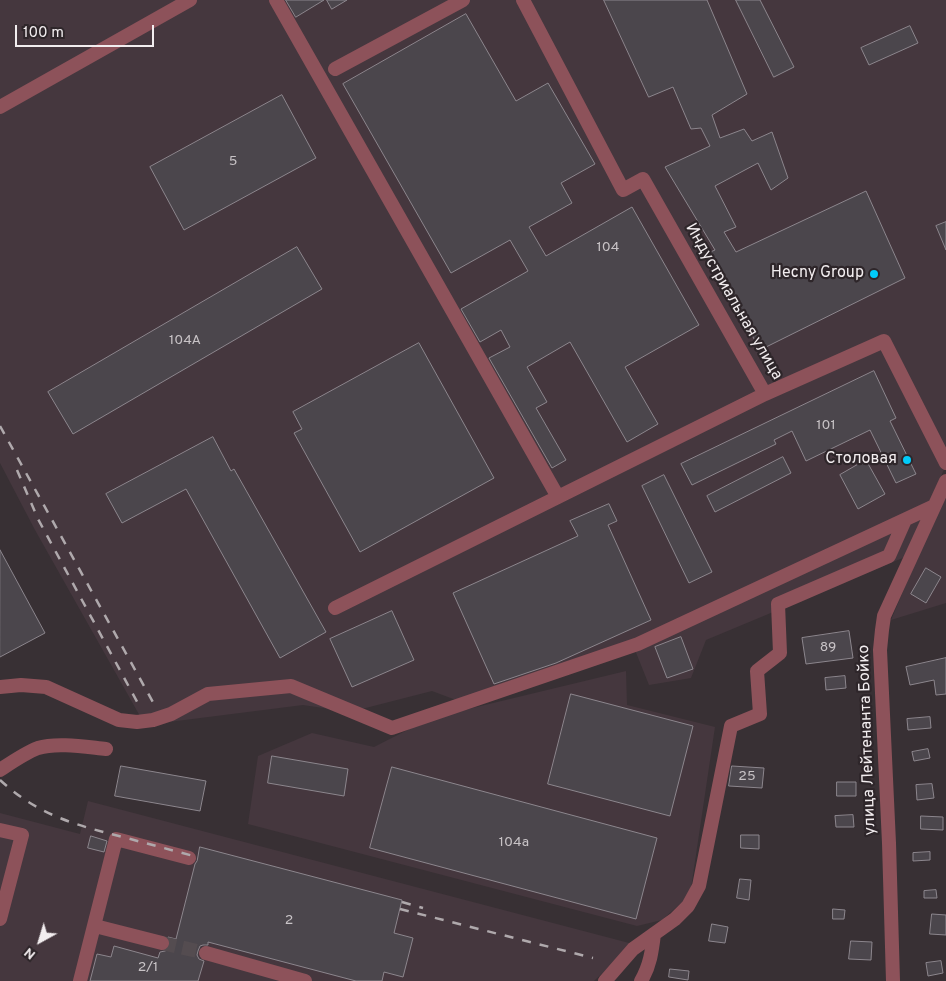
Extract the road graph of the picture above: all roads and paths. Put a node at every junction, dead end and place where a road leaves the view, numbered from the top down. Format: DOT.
graph roads {
  1 [pos="190,0"];
  2 [pos="276,0"];
  3 [pos="463,0"];
  4 [pos="523,0"];
  5 [pos="335,69"];
  6 [pos="0,107"];
  7 [pos="765,394"];
  8 [pos="946,463"];
  9 [pos="946,481"];
  10 [pos="558,497"];
  11 [pos="934,506"];
  12 [pos="905,520"];
  13 [pos="335,608"];
  14 [pos="0,687"];
  15 [pos="106,749"];
  16 [pos="0,770"];
  17 [pos="0,830"];
  18 [pos="189,858"];
  19 [pos="0,919"];
  20 [pos="95,926"];
  21 [pos="654,934"];
  22 [pos="162,943"];
  23 [pos="206,953"];
  24 [pos="80,981"];
  25 [pos="305,981"];
  26 [pos="605,981"];
  27 [pos="641,981"];
  28 [pos="893,981"];
  1 -- 6 [label="street"];
  2 -- 10 [label="street"];
  3 -- 5 [label="street"];
  4 -- 7 [label="street, Индустриальная улица"];
  7 -- 8 [label="street, Индустриальная улица"];
  7 -- 10 [label="street"];
  9 -- 11 [label="street, улица Лейтенанта Бойко"];
  10 -- 13 [label="street"];
  11 -- 12 [label="street"];
  11 -- 28 [label="street, улица Лейтенанта Бойко"];
  12 -- 14 [label="street"];
  12 -- 21 [label="street"];
  15 -- 16 [label="street"];
  17 -- 19 [label="street"];
  18 -- 20 [label="street"];
  20 -- 22 [label="street"];
  20 -- 24 [label="street"];
  21 -- 26 [label="street"];
  21 -- 27 [label="street"];
  23 -- 25 [label="street"];
}
